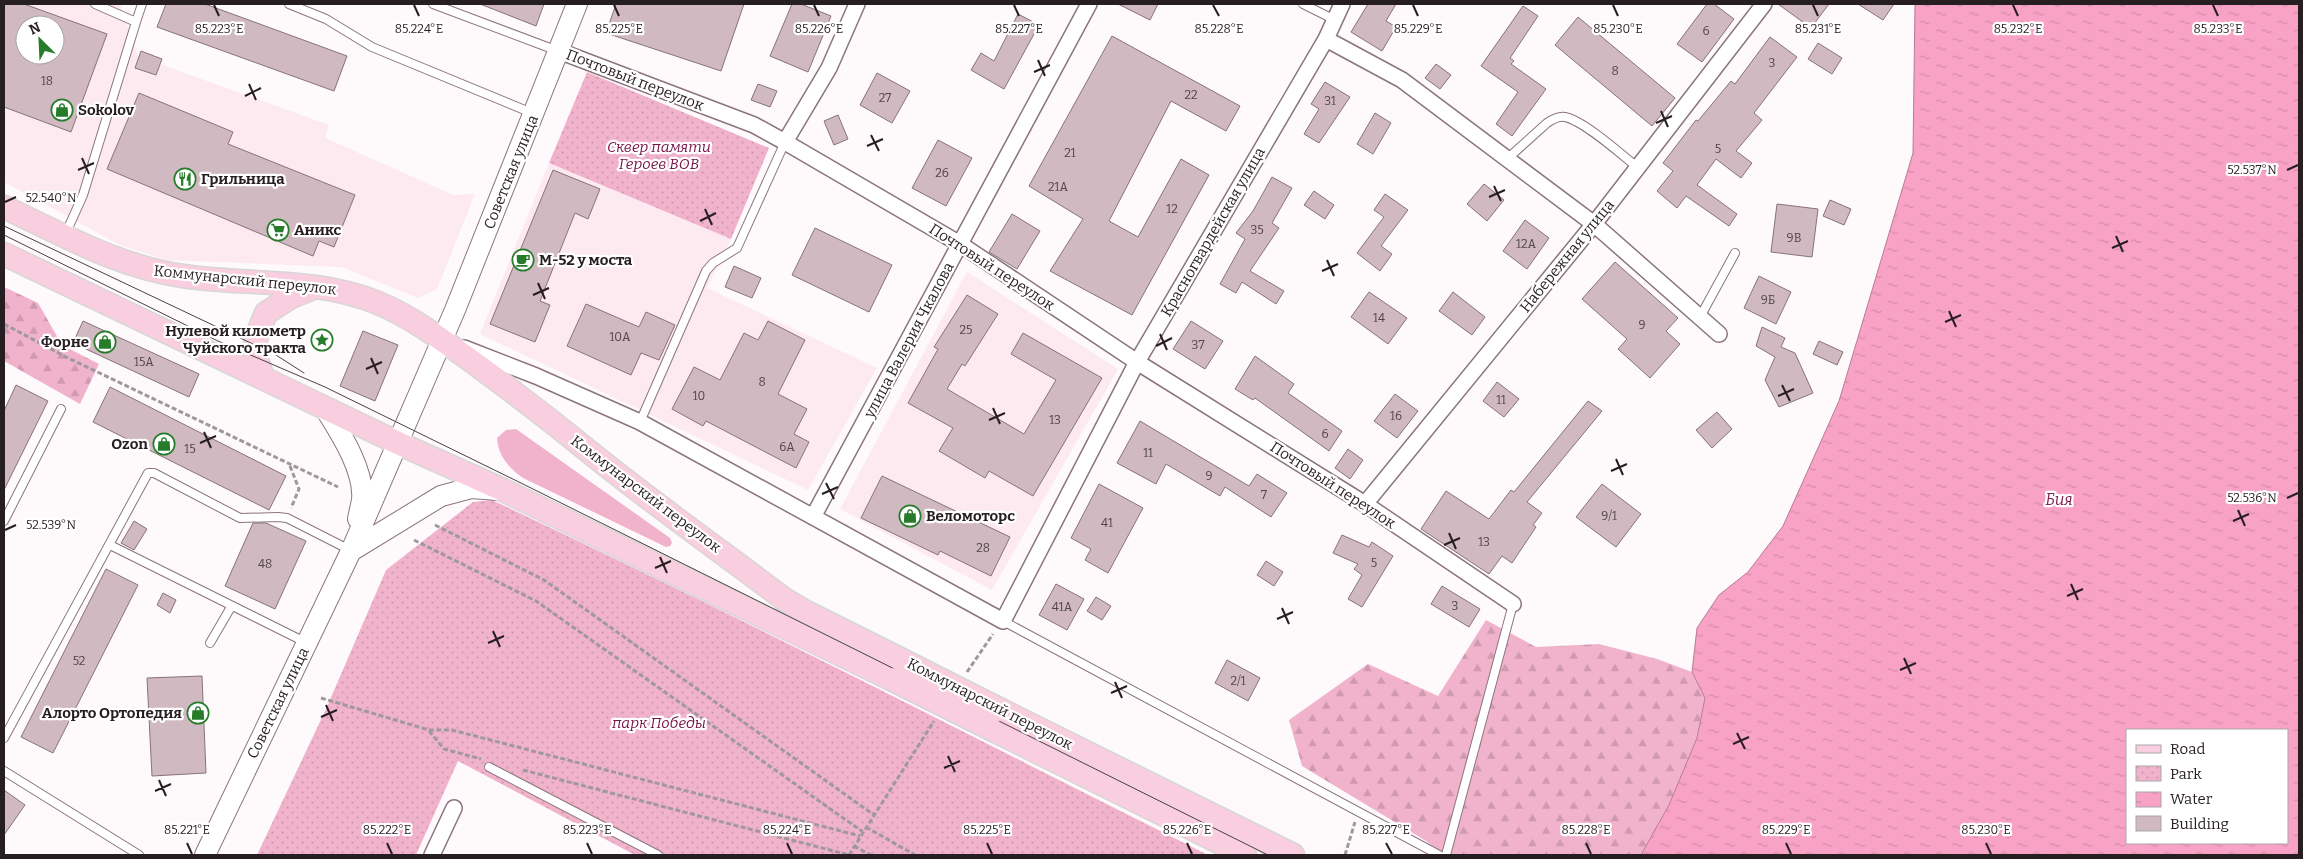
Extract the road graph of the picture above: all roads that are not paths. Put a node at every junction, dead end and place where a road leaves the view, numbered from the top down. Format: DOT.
graph roads {
  1 [pos="95,4"];
  2 [pos="142,4"];
  3 [pos="289,4"];
  4 [pos="433,4"];
  5 [pos="577,4"];
  6 [pos="857,4"];
  7 [pos="1089,4"];
  8 [pos="1303,4"];
  9 [pos="1342,4"];
  10 [pos="1764,4"];
  11 [pos="1334,20"];
  12 [pos="136,22"];
  13 [pos="1326,40"];
  14 [pos="560,51"];
  15 [pos="534,114"];
  16 [pos="785,142"];
  17 [pos="1507,159"];
  18 [pos="1638,168"];
  19 [pos="4,206"];
  20 [pos="1594,224"];
  21 [pos="65,236"];
  22 [pos="960,244"];
  23 [pos="1735,253"];
  24 [pos="4,254"];
  25 [pos="317,287"];
  26 [pos="1700,317"];
  27 [pos="1719,334"];
  28 [pos="442,340"];
  29 [pos="1137,362"];
  30 [pos="263,378"];
  31 [pos="324,407"];
  32 [pos="61,409"];
  33 [pos="640,422"];
  34 [pos="398,443"];
  35 [pos="503,490"];
  36 [pos="1365,504"];
  37 [pos="813,517"];
  38 [pos="4,521"];
  39 [pos="110,544"];
  40 [pos="352,550"];
  41 [pos="1513,604"];
  42 [pos="231,607"];
  43 [pos="1003,621"];
  44 [pos="210,643"];
  45 [pos="307,644"];
  46 [pos="896,669"];
  47 [pos="996,719"];
  48 [pos="4,738"];
  49 [pos="490,768"];
  50 [pos="4,771"];
  51 [pos="454,808"];
  52 [pos="139,855"];
  53 [pos="205,855"];
  54 [pos="432,855"];
  55 [pos="658,855"];
  56 [pos="1244,855"];
  57 [pos="1293,855"];
  58 [pos="1439,855"];
  59 [pos="1446,855"];
  1 -- 12 [label="lane"];
  2 -- 12 [label="lane"];
  3 -- 15 [label="lane"];
  4 -- 14 [label="lane, Почтовый переулок"];
  5 -- 14 [label="street, Советская улица"];
  6 -- 16 [label="street"];
  7 -- 22 [label="street, улица Валерия Чкалова"];
  8 -- 11 [label="lane"];
  9 -- 11 [label="street, Красногвардейская улица"];
  10 -- 18 [label="street, Набережная улица"];
  11 -- 13 [label="street, Красногвардейская улица"];
  12 -- 21 [label="lane"];
  13 -- 17 [label="street"];
  13 -- 29 [label="street, Красногвардейская улица"];
  14 -- 15 [label="street, Советская улица"];
  14 -- 16 [label="street, Почтовый переулок"];
  15 -- 28 [label="street, Советская улица"];
  16 -- 22 [label="street, Почтовый переулок"];
  16 -- 33 [label="lane"];
  17 -- 18 [label="lane"];
  17 -- 20 [label="street"];
  18 -- 20 [label="street, Набережная улица"];
  19 -- 21 [label="main road, Коммунарский переулок"];
  20 -- 26 [label="street"];
  20 -- 36 [label="street, Набережная улица"];
  21 -- 25 [label="main road, Коммунарский переулок"];
  22 -- 29 [label="street, Почтовый переулок"];
  22 -- 37 [label="street, улица Валерия Чкалова"];
  23 -- 26 [label="lane"];
  24 -- 30 [label="main road, Коммунарский переулок"];
  25 -- 28 [label="main road, Коммунарский переулок"];
  25 -- 30 [label="main road"];
  26 -- 27 [label="street"];
  28 -- 33 [label="street"];
  28 -- 34 [label="street, Советская улица"];
  28 -- 46 [label="main road, Коммунарский переулок"];
  29 -- 36 [label="street, Почтовый переулок"];
  29 -- 43 [label="street, Красногвардейская улица"];
  30 -- 31 [label="main road, Коммунарский переулок"];
  31 -- 34 [label="main road, Коммунарский переулок"];
  31 -- 40 [label="street"];
  32 -- 38 [label="lane"];
  33 -- 37 [label="street"];
  34 -- 35 [label="main road, Коммунарский переулок"];
  34 -- 40 [label="street, Советская улица"];
  35 -- 40 [label="street"];
  35 -- 46 [label="main road, Коммунарский переулок"];
  36 -- 41 [label="street, Почтовый переулок"];
  37 -- 43 [label="street"];
  39 -- 40 [label="lane"];
  39 -- 42 [label="lane"];
  39 -- 48 [label="lane"];
  40 -- 45 [label="street, Советская улица"];
  41 -- 59 [label="lane"];
  42 -- 44 [label="lane"];
  42 -- 45 [label="lane"];
  43 -- 58 [label="lane"];
  45 -- 53 [label="street, Советская улица"];
  46 -- 47 [label="main road, Коммунарский переулок, bridge"];
  47 -- 56 [label="main road, Коммунарский переулок"];
  47 -- 57 [label="main road, Коммунарский переулок"];
  49 -- 55 [label="lane"];
  50 -- 52 [label="lane"];
  51 -- 54 [label="street"];
}
